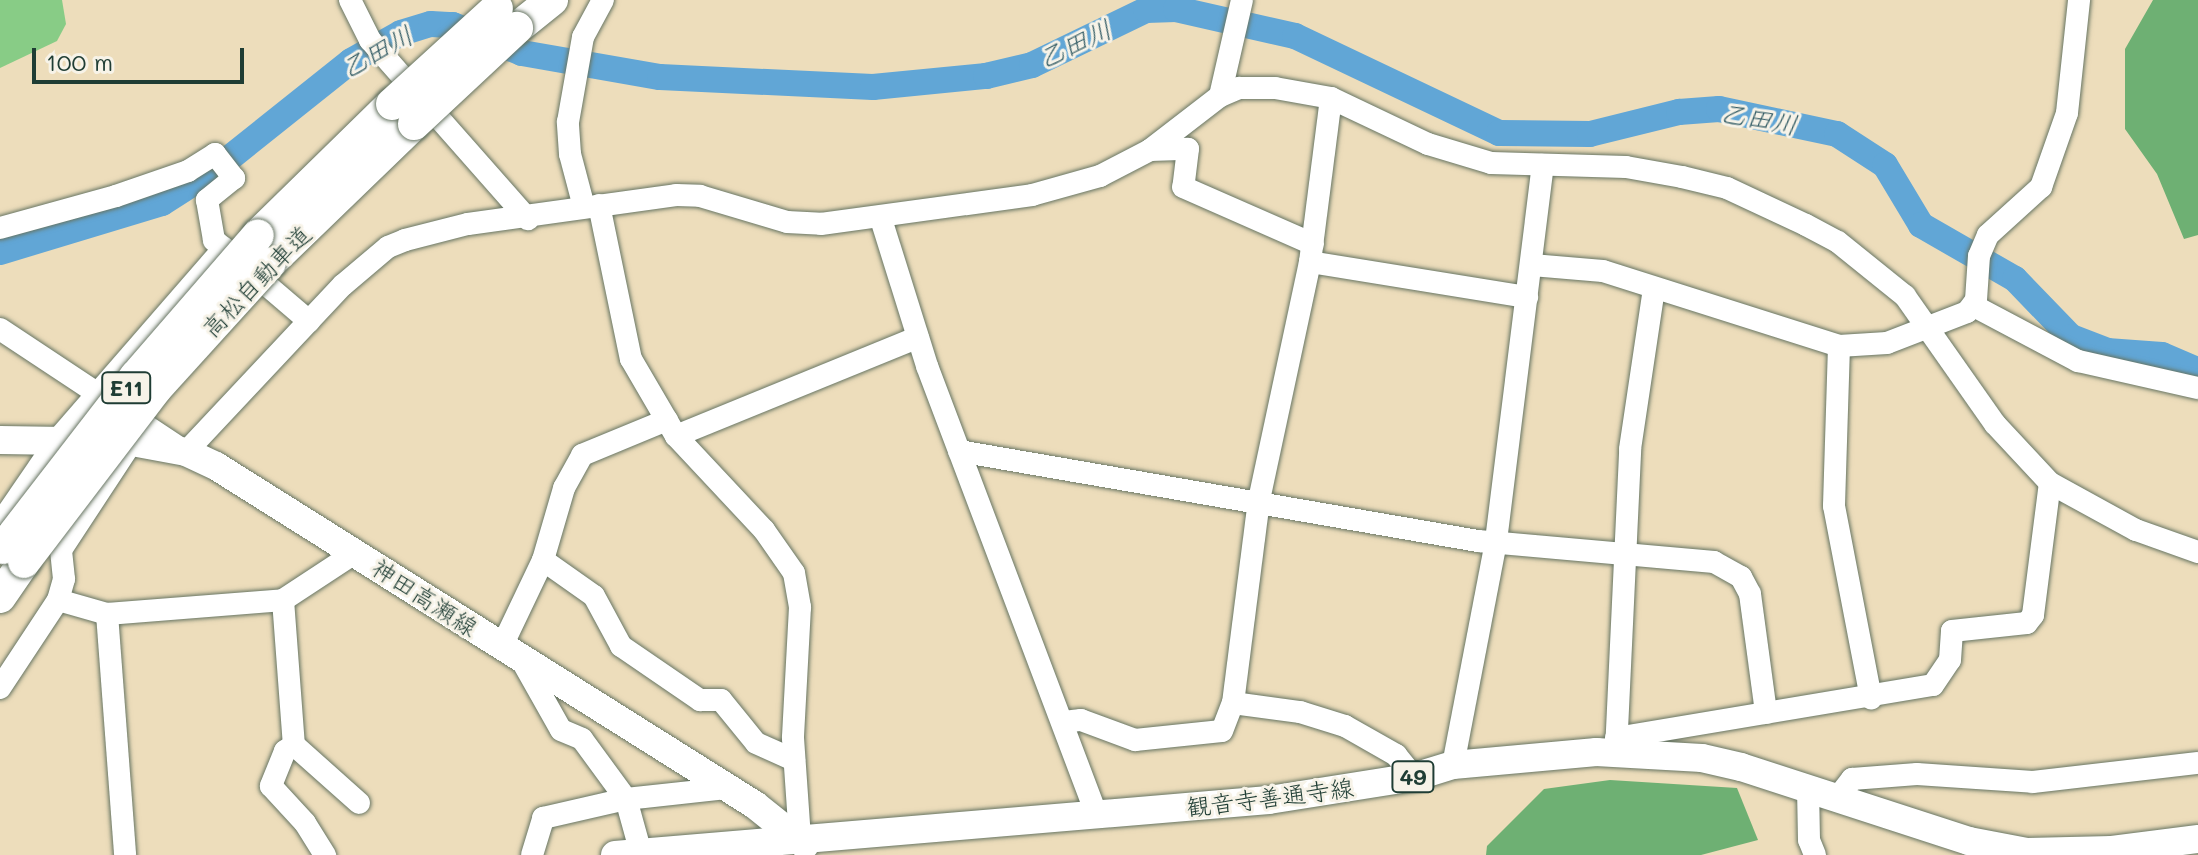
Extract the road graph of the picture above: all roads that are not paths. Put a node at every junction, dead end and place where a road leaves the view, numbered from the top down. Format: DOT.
graph roads {
  1 [pos="350,0"];
  2 [pos="552,0"];
  3 [pos="603,0"];
  4 [pos="1242,0"];
  5 [pos="2079,0"];
  6 [pos="507,12"];
  7 [pos="1220,96"];
  8 [pos="1331,98"];
  9 [pos="1150,150"];
  10 [pos="1543,165"];
  11 [pos="592,206"];
  12 [pos="528,219"];
  13 [pos="881,219"];
  14 [pos="0,228"];
  15 [pos="224,248"];
  16 [pos="1311,253"];
  17 [pos="1532,265"];
  18 [pos="1654,289"];
  19 [pos="1527,297"];
  20 [pos="1974,306"];
  21 [pos="309,321"];
  22 [pos="1928,326"];
  23 [pos="0,329"];
  24 [pos="918,337"];
  25 [pos="1839,346"];
  26 [pos="2196,384"];
  27 [pos="101,392"];
  28 [pos="671,428"];
  29 [pos="138,432"];
  30 [pos="58,439"];
  31 [pos="0,440"];
  32 [pos="959,451"];
  33 [pos="186,452"];
  34 [pos="2050,483"];
  35 [pos="1259,500"];
  36 [pos="3,514"];
  37 [pos="1496,541"];
  38 [pos="61,550"];
  39 [pos="356,552"];
  40 [pos="1623,552"];
  41 [pos="2198,552"];
  42 [pos="9,554"];
  43 [pos="543,560"];
  44 [pos="0,597"];
  45 [pos="58,600"];
  46 [pos="283,600"];
  47 [pos="107,614"];
  48 [pos="511,652"];
  49 [pos="0,688"];
  50 [pos="1871,698"];
  51 [pos="1233,703"];
  52 [pos="1766,713"];
  53 [pos="1064,722"];
  54 [pos="294,745"];
  55 [pos="1616,745"];
  56 [pos="794,760"];
  57 [pos="2198,763"];
  58 [pos="1453,765"];
  59 [pos="1414,777"];
  60 [pos="728,788"];
  61 [pos="1808,788"];
  62 [pos="1838,797"];
  63 [pos="626,799"];
  64 [pos="359,803"];
  65 [pos="1097,817"];
  66 [pos="2198,839"];
  67 [pos="807,847"];
  68 [pos="645,854"];
  69 [pos="125,855"];
  70 [pos="325,855"];
  71 [pos="532,855"];
  72 [pos="1815,855"];
  1 -- 12 [label="street"];
  2 -- 6 [label="highway, 高松自動車道 / E11"];
  3 -- 11 [label="street"];
  4 -- 7 [label="street"];
  5 -- 20 [label="street"];
  6 -- 42 [label="highway, 高松自動車道 / E11, bridge"];
  7 -- 8 [label="street"];
  7 -- 9 [label="street"];
  8 -- 10 [label="street"];
  8 -- 16 [label="street"];
  9 -- 13 [label="street"];
  9 -- 16 [label="street"];
  10 -- 17 [label="street"];
  10 -- 22 [label="street"];
  11 -- 12 [label="street"];
  11 -- 13 [label="street"];
  11 -- 28 [label="street"];
  12 -- 21 [label="street"];
  13 -- 24 [label="street"];
  14 -- 15 [label="street"];
  15 -- 21 [label="street"];
  15 -- 27 [label="street"];
  16 -- 19 [label="street"];
  16 -- 35 [label="street"];
  17 -- 18 [label="street"];
  17 -- 19 [label="street"];
  18 -- 25 [label="street"];
  18 -- 40 [label="street"];
  19 -- 37 [label="street"];
  20 -- 22 [label="street"];
  20 -- 26 [label="street"];
  21 -- 33 [label="street"];
  22 -- 25 [label="street"];
  22 -- 34 [label="street"];
  23 -- 27 [label="street"];
  24 -- 28 [label="street"];
  24 -- 32 [label="street"];
  25 -- 50 [label="street"];
  27 -- 29 [label="street"];
  27 -- 30 [label="street"];
  28 -- 43 [label="street"];
  28 -- 56 [label="street"];
  29 -- 30 [label="main road, 神田高瀬線"];
  29 -- 33 [label="main road, 神田高瀬線"];
  29 -- 38 [label="street"];
  30 -- 31 [label="main road, 神田高瀬線"];
  30 -- 36 [label="street"];
  32 -- 35 [label="street"];
  32 -- 53 [label="street"];
  33 -- 39 [label="main road, 神田高瀬線"];
  34 -- 41 [label="street"];
  34 -- 50 [label="street"];
  35 -- 37 [label="street"];
  35 -- 51 [label="street"];
  36 -- 38 [label="street"];
  37 -- 40 [label="street"];
  37 -- 58 [label="street"];
  38 -- 45 [label="street"];
  39 -- 46 [label="street"];
  39 -- 48 [label="main road, 神田高瀬線"];
  40 -- 52 [label="street"];
  40 -- 55 [label="street"];
  42 -- 44 [label="highway, 高松自動車道 / E11"];
  43 -- 48 [label="street"];
  43 -- 56 [label="street"];
  45 -- 47 [label="street"];
  45 -- 49 [label="street"];
  46 -- 47 [label="street"];
  46 -- 54 [label="street"];
  47 -- 69 [label="street"];
  48 -- 60 [label="main road, 神田高瀬線"];
  48 -- 63 [label="street"];
  50 -- 52 [label="street"];
  51 -- 53 [label="street"];
  51 -- 59 [label="street"];
  52 -- 55 [label="street"];
  53 -- 65 [label="street"];
  54 -- 64 [label="street"];
  54 -- 70 [label="street"];
  55 -- 58 [label="main road, 観音寺善通寺線 / 49"];
  55 -- 61 [label="main road, 観音寺善通寺線 / 49"];
  56 -- 67 [label="street"];
  57 -- 62 [label="street"];
  58 -- 59 [label="main road, 観音寺善通寺線 / 49"];
  59 -- 65 [label="main road, 観音寺善通寺線 / 49"];
  60 -- 63 [label="street"];
  60 -- 67 [label="main road, 神田高瀬線"];
  61 -- 62 [label="main road, 観音寺善通寺線 / 49"];
  61 -- 72 [label="street"];
  62 -- 66 [label="main road, 観音寺善通寺線 / 49"];
  63 -- 68 [label="street"];
  63 -- 71 [label="street"];
  65 -- 67 [label="main road, 観音寺善通寺線 / 49"];
  67 -- 68 [label="main road, 観音寺善通寺線 / 49"];
}
